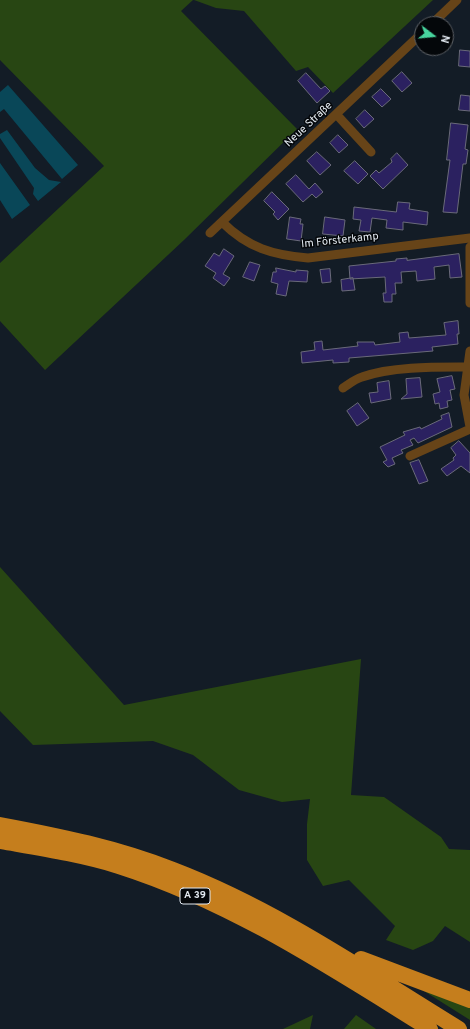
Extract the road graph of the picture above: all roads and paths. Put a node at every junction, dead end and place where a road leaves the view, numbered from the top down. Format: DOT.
graph roads {
  1 [pos="457,0"];
  2 [pos="440,16"];
  3 [pos="414,41"];
  4 [pos="337,115"];
  5 [pos="371,152"];
  6 [pos="222,222"];
  7 [pos="210,233"];
  8 [pos="470,238"];
  9 [pos="470,247"];
  10 [pos="470,303"];
  11 [pos="470,351"];
  12 [pos="469,367"];
  13 [pos="343,388"];
  14 [pos="470,428"];
  15 [pos="410,456"];
  16 [pos="0,825"];
  17 [pos="0,841"];
  18 [pos="322,944"];
  19 [pos="470,1000"];
  20 [pos="430,1029"];
  21 [pos="459,1029"];
  1 -- 2 [label="street"];
  3 -- 4 [label="street, Neue Straße"];
  4 -- 5 [label="street"];
  4 -- 6 [label="street, Neue Straße"];
  6 -- 7 [label="street, Neue Straße"];
  6 -- 8 [label="street, Im Försterkamp"];
  9 -- 10 [label="street"];
  11 -- 12 [label="street"];
  12 -- 13 [label="street"];
  12 -- 14 [label="street"];
  14 -- 15 [label="street"];
  16 -- 18 [label="highway, A 39"];
  17 -- 20 [label="highway, A 39"];
  18 -- 19 [label="highway"];
  18 -- 21 [label="highway, A 39"];
}
